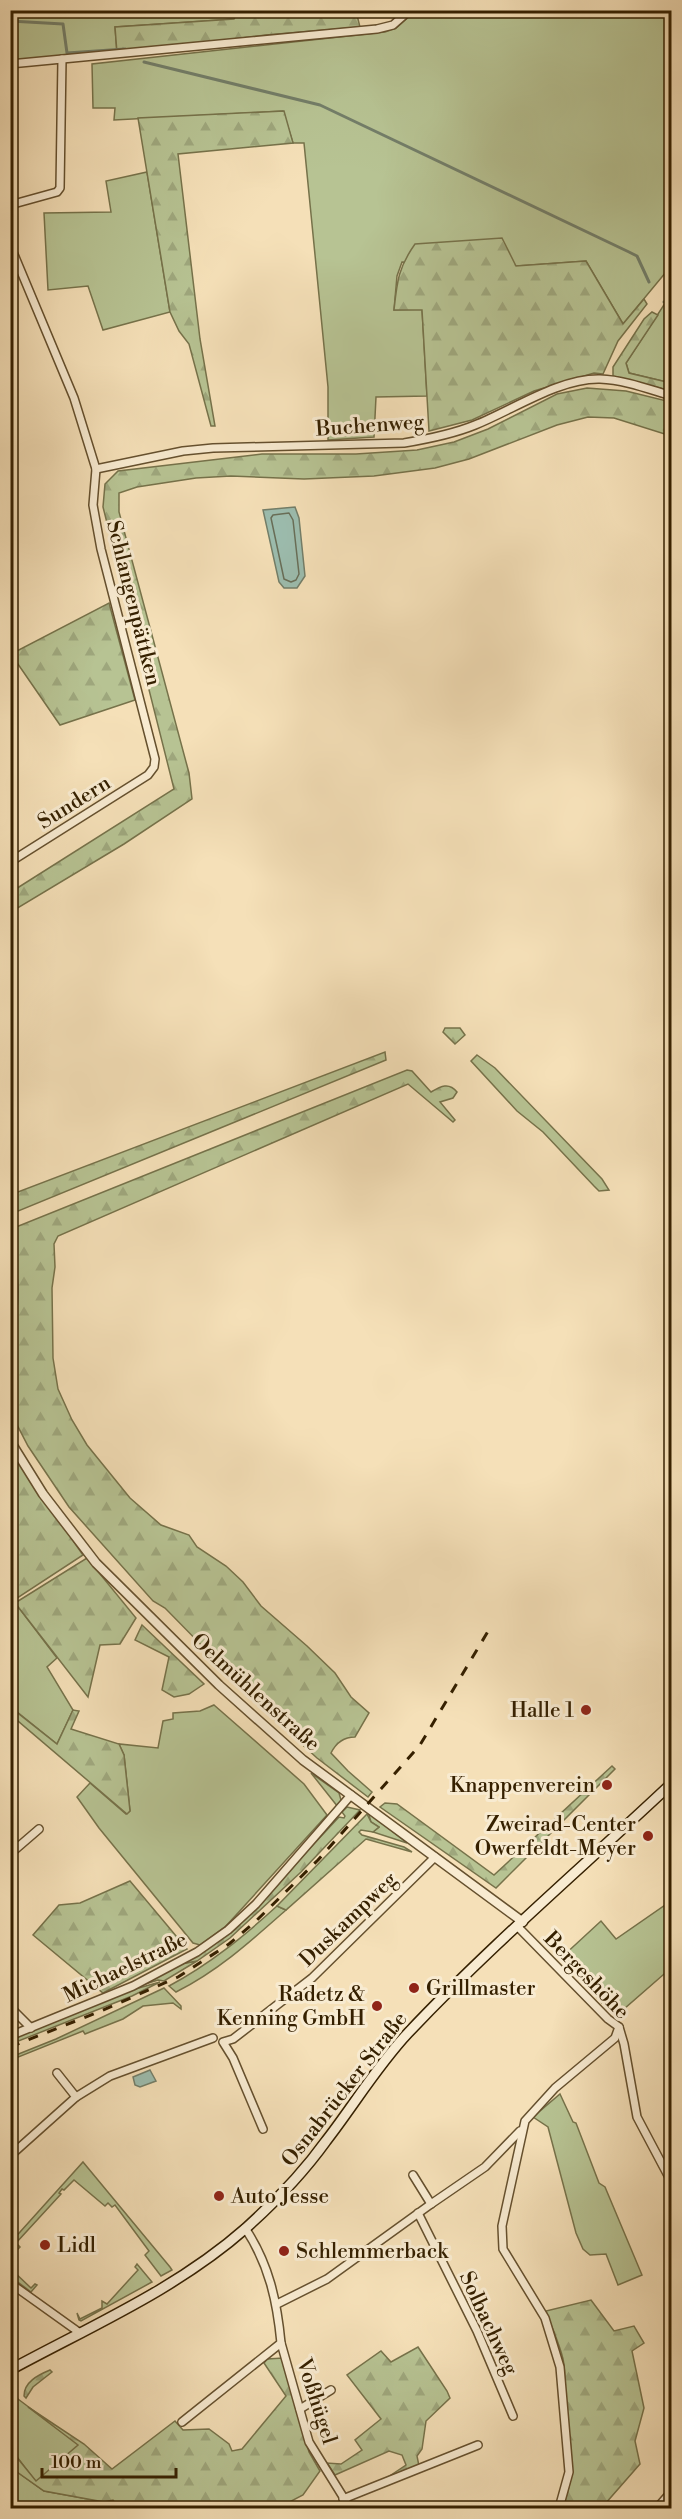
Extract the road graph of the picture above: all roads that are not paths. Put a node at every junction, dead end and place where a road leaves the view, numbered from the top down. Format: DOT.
graph roads {
  1 [pos="410,10"];
  2 [pos="62,59"];
  3 [pos="10,64"];
  4 [pos="10,205"];
  5 [pos="10,245"];
  6 [pos="672,396"];
  7 [pos="96,469"];
  8 [pos="154,767"];
  9 [pos="10,862"];
  10 [pos="10,1442"];
  11 [pos="672,1784"];
  12 [pos="351,1795"];
  13 [pos="39,1829"];
  14 [pos="10,1854"];
  15 [pos="435,1857"];
  16 [pos="521,1924"];
  17 [pos="10,2007"];
  18 [pos="619,2027"];
  19 [pos="31,2028"];
  20 [pos="10,2036"];
  21 [pos="213,2038"];
  22 [pos="57,2073"];
  23 [pos="76,2097"];
  24 [pos="522,2128"];
  25 [pos="263,2129"];
  26 [pos="11,2156"];
  27 [pos="413,2175"];
  28 [pos="672,2183"];
  29 [pos="430,2204"];
  30 [pos="417,2213"];
  31 [pos="246,2228"];
  32 [pos="10,2283"];
  33 [pos="277,2304"];
  34 [pos="80,2333"];
  35 [pos="281,2343"];
  36 [pos="10,2370"];
  37 [pos="331,2390"];
  38 [pos="300,2409"];
  39 [pos="513,2416"];
  40 [pos="182,2422"];
  41 [pos="478,2445"];
  42 [pos="672,2491"];
  43 [pos="343,2499"];
  44 [pos="350,2508"];
  45 [pos="559,2508"];
  46 [pos="657,2508"];
  1 -- 2 [label="street"];
  2 -- 3 [label="street"];
  2 -- 4 [label="street"];
  5 -- 7 [label="street, Schlangenpättken"];
  6 -- 7 [label="street, Buchenweg"];
  7 -- 8 [label="street, Schlangenpättken"];
  8 -- 9 [label="street, Sundern"];
  10 -- 12 [label="street, Oelmühlenstraße"];
  11 -- 16 [label="main road, Osnabrücker Straße"];
  12 -- 15 [label="street, Oelmühlenstraße"];
  12 -- 19 [label="street, Michaelstraße"];
  13 -- 14 [label="street"];
  15 -- 16 [label="street, Oelmühlenstraße"];
  15 -- 25 [label="street, Duskampweg"];
  16 -- 18 [label="street, Bergeshöhe"];
  16 -- 31 [label="main road, Osnabrücker Straße"];
  17 -- 19 [label="street"];
  18 -- 24 [label="street"];
  18 -- 28 [label="street, Bergeshöhe"];
  19 -- 20 [label="street, Michaelstraße"];
  21 -- 23 [label="street"];
  22 -- 23 [label="street"];
  23 -- 26 [label="street"];
  24 -- 29 [label="street"];
  24 -- 45 [label="street"];
  27 -- 29 [label="street"];
  29 -- 30 [label="street"];
  30 -- 33 [label="street"];
  30 -- 39 [label="street, Solbachweg"];
  31 -- 33 [label="street, Voßhügel"];
  31 -- 34 [label="main road, Osnabrücker Straße"];
  32 -- 34 [label="street"];
  33 -- 35 [label="street, Voßhügel"];
  34 -- 36 [label="main road, Osnabrücker Straße"];
  35 -- 38 [label="street, Voßhügel"];
  35 -- 40 [label="street, Voßhügel"];
  37 -- 38 [label="street"];
  38 -- 43 [label="street, Voßhügel"];
  41 -- 43 [label="street"];
  42 -- 46 [label="street"];
  43 -- 44 [label="street, Voßhügel"];
}
